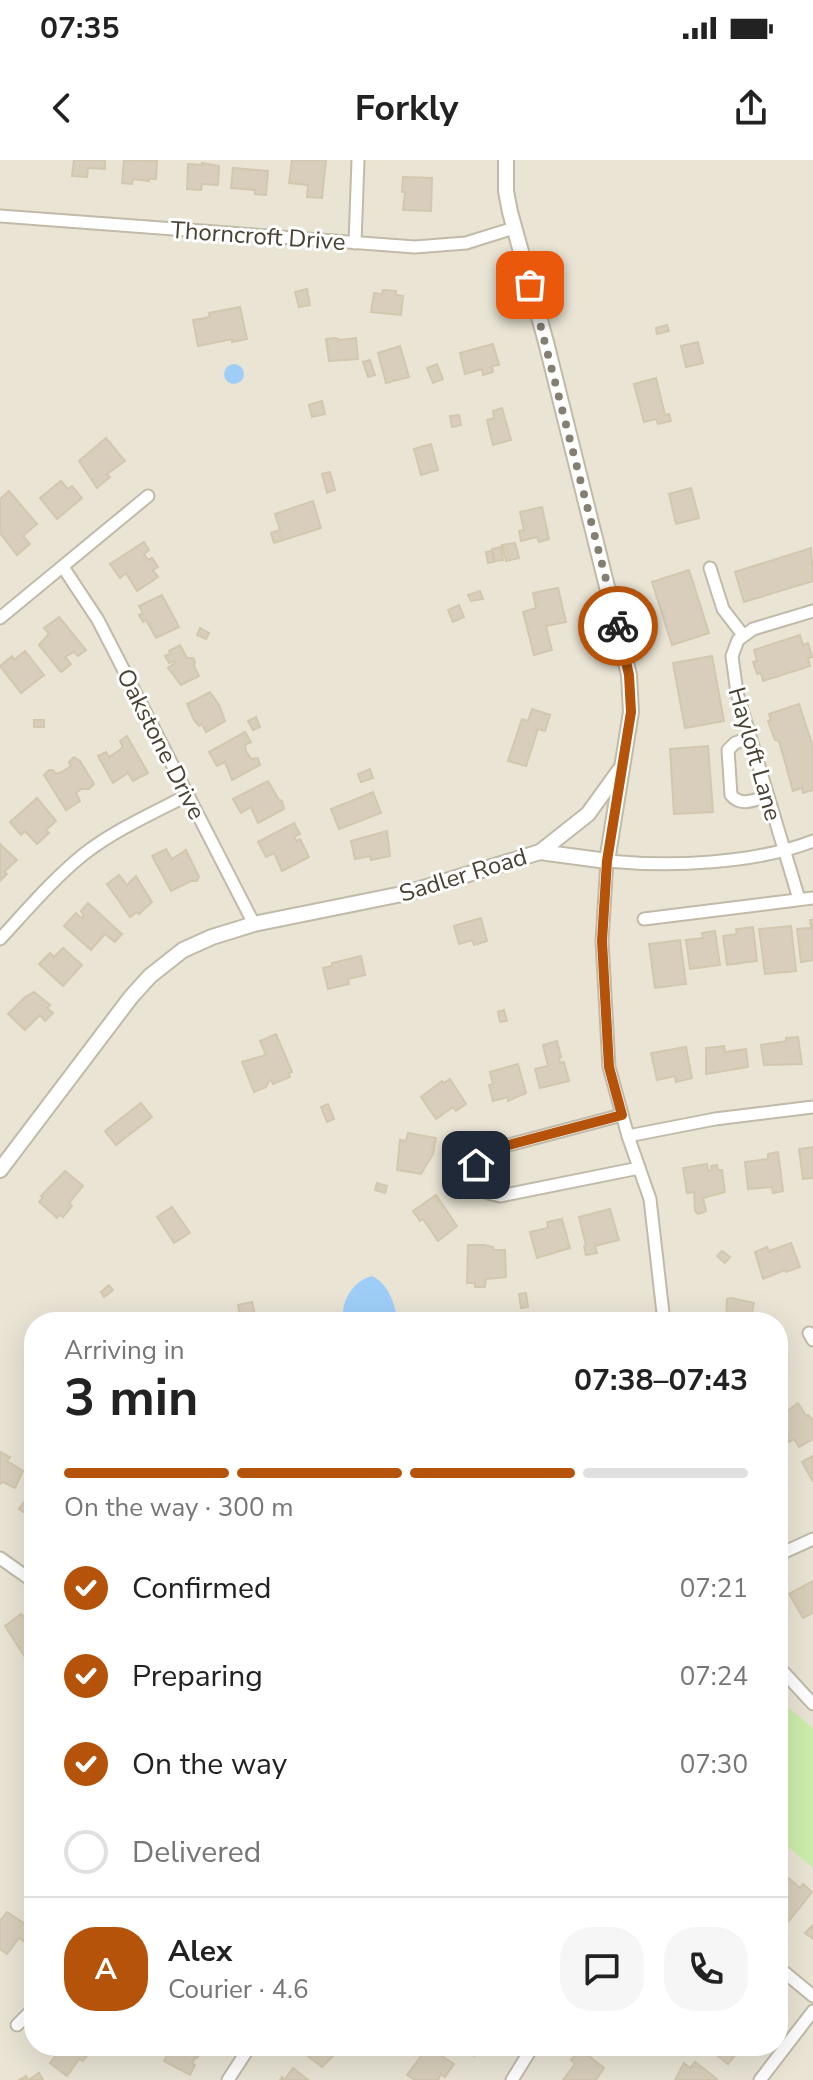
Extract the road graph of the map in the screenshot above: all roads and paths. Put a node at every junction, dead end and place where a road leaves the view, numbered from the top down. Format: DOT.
graph roads {
  1 [pos="358,160"];
  2 [pos="506,160"];
  3 [pos="0,216"];
  4 [pos="514,228"];
  5 [pos="355,243"];
  6 [pos="148,496"];
  7 [pos="63,567"];
  8 [pos="710,568"];
  9 [pos="813,611"];
  10 [pos="0,618"];
  11 [pos="743,635"];
  12 [pos="749,738"];
  13 [pos="622,767"];
  14 [pos="188,795"];
  15 [pos="767,796"];
  16 [pos="813,841"];
  17 [pos="784,850"];
  18 [pos="540,852"];
  19 [pos="607,861"];
  20 [pos="813,898"];
  21 [pos="799,899"];
  22 [pos="644,919"];
  23 [pos="254,924"];
  24 [pos="0,939"];
  25 [pos="813,1107"];
  26 [pos="622,1115"];
  27 [pos="628,1136"];
  28 [pos="639,1168"];
  29 [pos="0,1170"];
  30 [pos="663,1312"];
  31 [pos="813,1539"];
  32 [pos="788,1550"];
  33 [pos="0,1558"];
  34 [pos="24,1575"];
  35 [pos="788,1677"];
  36 [pos="813,1704"];
  37 [pos="788,1975"];
  38 [pos="813,1996"];
  39 [pos="813,2011"];
  40 [pos="24,2018"];
  41 [pos="17,2025"];
  42 [pos="788,2044"];
  43 [pos="244,2056"];
  44 [pos="527,2056"];
  45 [pos="778,2056"];
  46 [pos="228,2080"];
  47 [pos="512,2080"];
  48 [pos="760,2080"];
  1 -- 5 [label="street"];
  2 -- 4 [label="street"];
  3 -- 5 [label="street, Thorncroft Drive"];
  4 -- 5 [label="street, Thorncroft Drive"];
  4 -- 13 [label="street"];
  6 -- 7 [label="street"];
  7 -- 10 [label="street"];
  7 -- 14 [label="street, Oakstone Drive"];
  8 -- 11 [label="street"];
  9 -- 11 [label="street"];
  11 -- 12 [label="street, Hayloft Lane"];
  12 -- 15 [label="street, Hayloft Lane"];
  12 -- 15 [label="street"];
  13 -- 18 [label="street"];
  13 -- 19 [label="street"];
  14 -- 23 [label="street, Oakstone Drive"];
  14 -- 24 [label="street"];
  15 -- 17 [label="street, Hayloft Lane"];
  16 -- 17 [label="street"];
  17 -- 19 [label="street"];
  17 -- 21 [label="street, Hayloft Lane"];
  18 -- 19 [label="street, Sadler Road"];
  18 -- 23 [label="street, Sadler Road"];
  19 -- 26 [label="street"];
  20 -- 21 [label="street"];
  21 -- 22 [label="street"];
  23 -- 29 [label="street, Sadler Road"];
  25 -- 27 [label="street"];
  26 -- 27 [label="street"];
  26 -- 28 [label="street"];
  27 -- 28 [label="street"];
  28 -- 30 [label="street"];
  31 -- 32 [label="street"];
  33 -- 34 [label="street"];
  35 -- 36 [label="street"];
  37 -- 38 [label="street"];
  39 -- 42 [label="street"];
  40 -- 41 [label="street"];
  43 -- 46 [label="street"];
  44 -- 47 [label="street"];
  45 -- 48 [label="street"];
}
